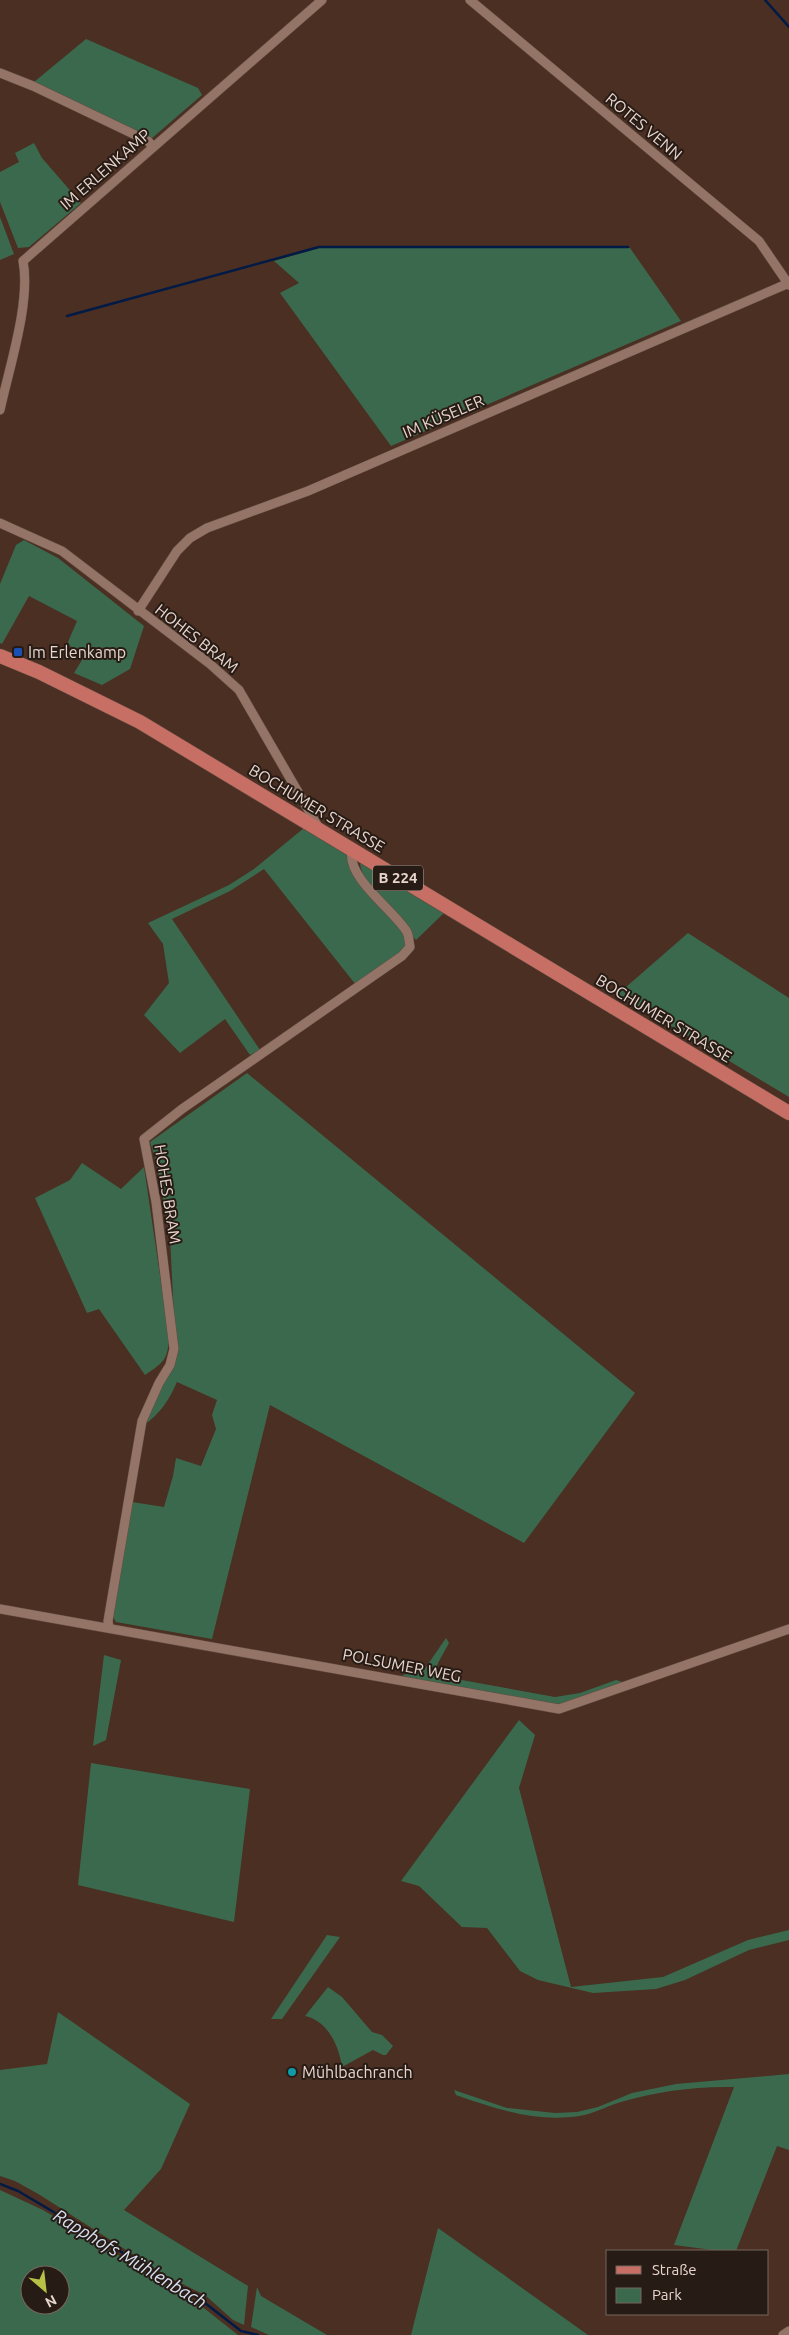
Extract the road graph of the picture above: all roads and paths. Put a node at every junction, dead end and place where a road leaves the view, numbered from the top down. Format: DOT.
graph roads {
  1 [pos="322,0"];
  2 [pos="470,0"];
  3 [pos="0,72"];
  4 [pos="153,147"];
  5 [pos="789,284"];
  6 [pos="0,410"];
  7 [pos="0,523"];
  8 [pos="138,611"];
  9 [pos="0,656"];
  10 [pos="320,831"];
  11 [pos="352,850"];
  12 [pos="789,1112"];
  13 [pos="0,1609"];
  14 [pos="109,1628"];
  15 [pos="789,1629"];
  16 [pos="789,2330"];
  17 [pos="783,2335"];
  1 -- 4 [label="street, IM ERLENKAMP"];
  2 -- 5 [label="street, ROTES VENN"];
  3 -- 4 [label="street"];
  4 -- 6 [label="street, IM ERLENKAMP"];
  5 -- 8 [label="street, IM KÜSELER"];
  7 -- 8 [label="street, HOHES BRAM"];
  8 -- 10 [label="street, HOHES BRAM"];
  9 -- 10 [label="main road, BOCHUMER STRASSE / B 224"];
  10 -- 11 [label="main road, BOCHUMER STRASSE / B 224"];
  11 -- 12 [label="main road, BOCHUMER STRASSE / B 224"];
  11 -- 14 [label="street, HOHES BRAM"];
  13 -- 14 [label="street, POLSUMER WEG"];
  14 -- 15 [label="street, POLSUMER WEG"];
  16 -- 17 [label="street"];
}
